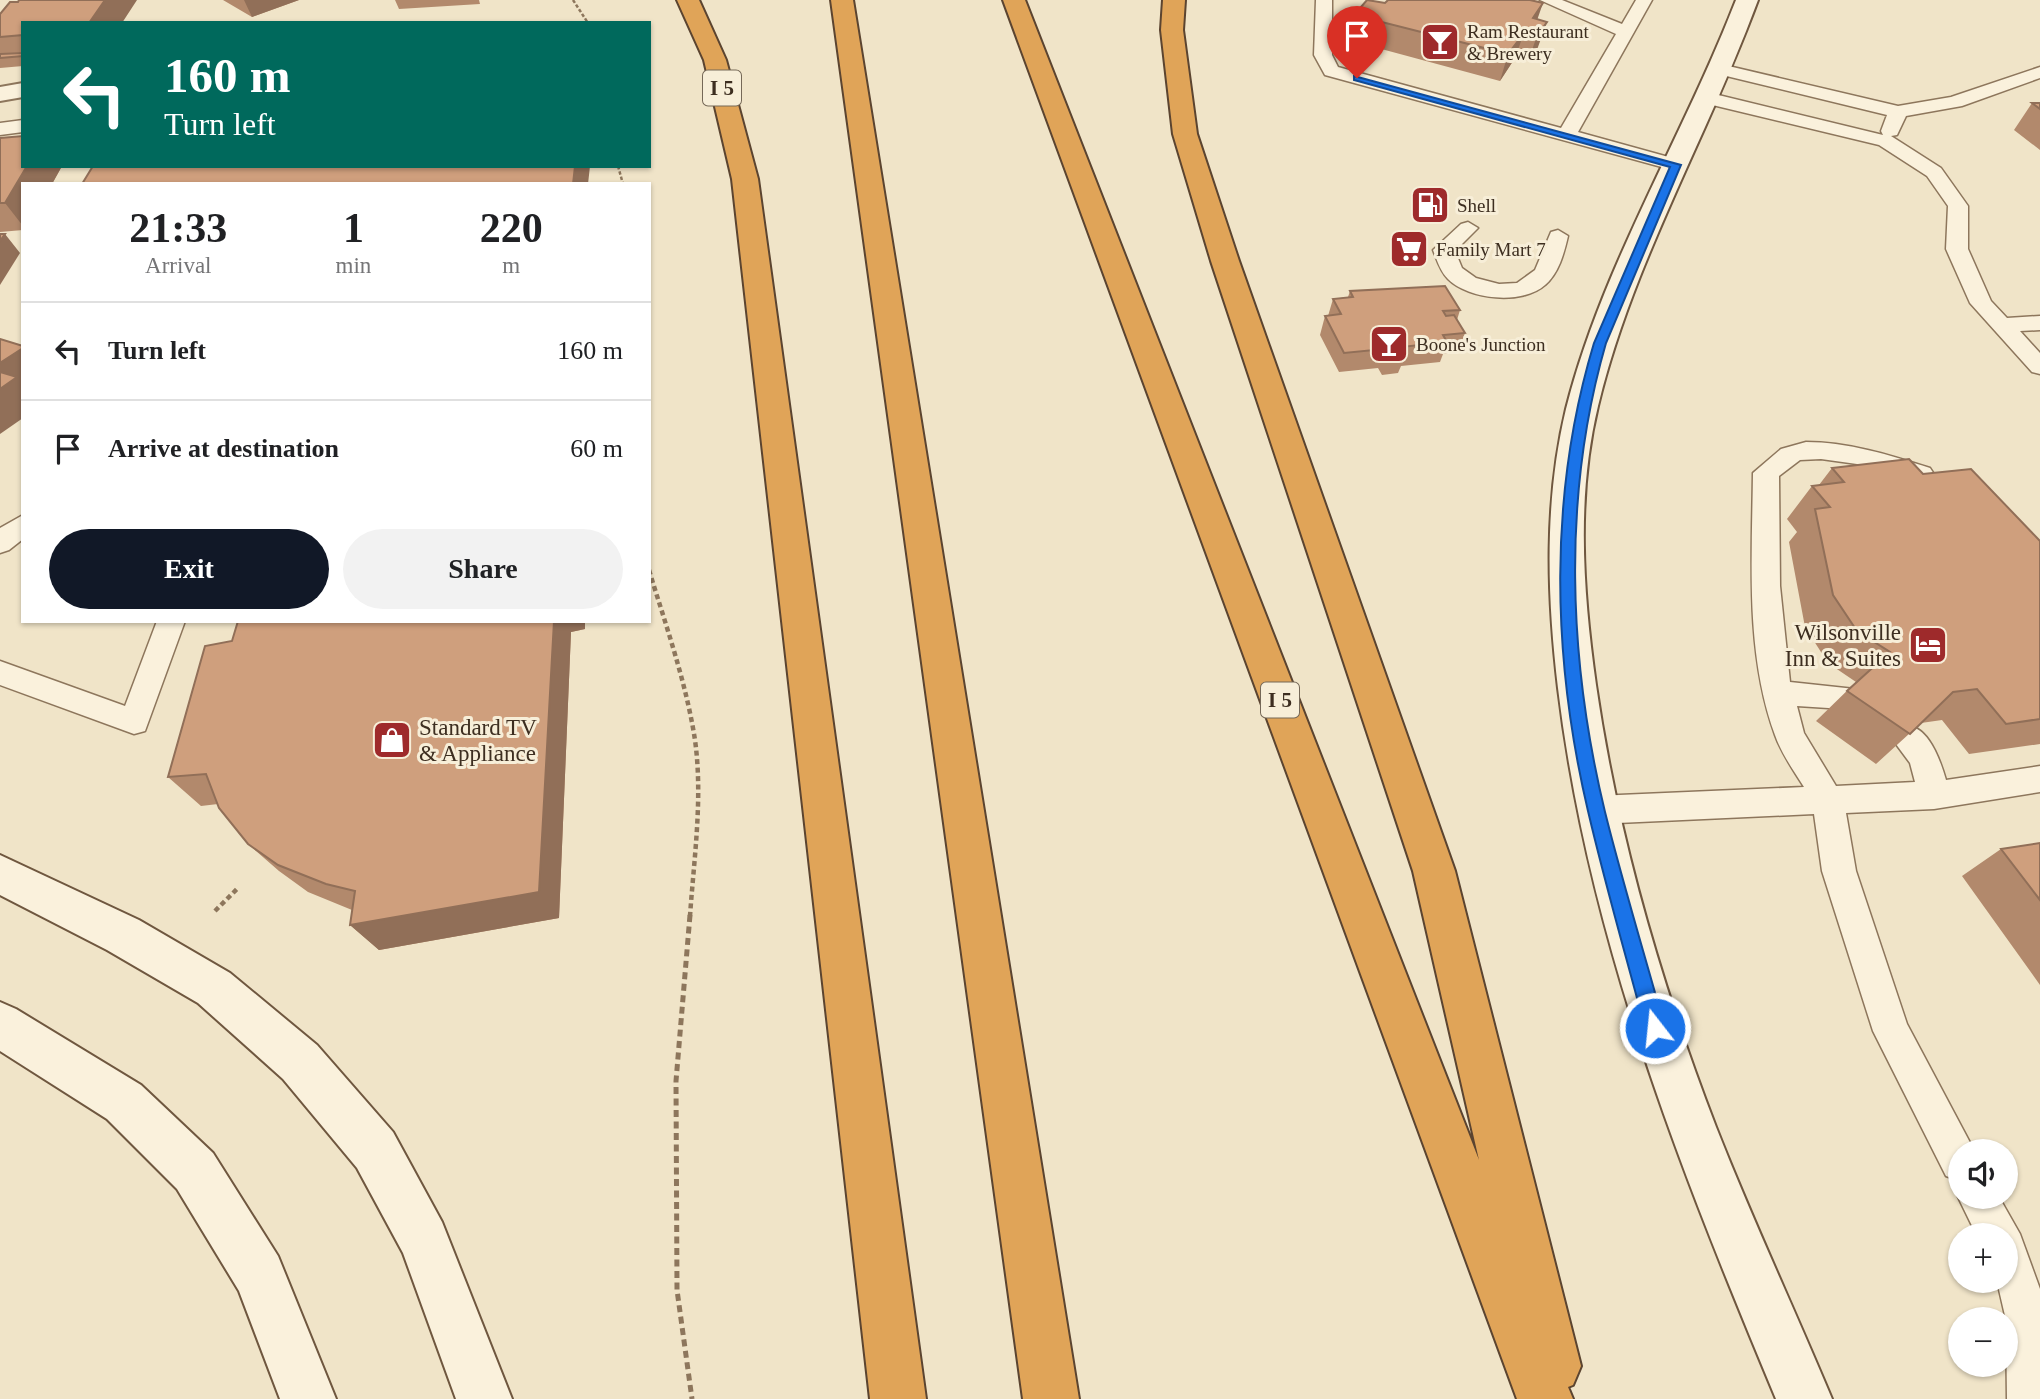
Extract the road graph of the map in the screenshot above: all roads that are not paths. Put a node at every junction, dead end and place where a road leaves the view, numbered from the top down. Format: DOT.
graph roads {
  1 [pos="688,0"];
  2 [pos="842,0"];
  3 [pos="1014,0"];
  4 [pos="1174,0"];
  5 [pos="1324,0"];
  6 [pos="1548,0"];
  7 [pos="1644,0"];
  8 [pos="1747,0"];
  9 [pos="1626,32"];
  10 [pos="1720,69"];
  11 [pos="2040,72"];
  12 [pos="21,90"];
  13 [pos="0,94"];
  14 [pos="1706,98"];
  15 [pos="1898,112"];
  16 [pos="21,126"];
  17 [pos="0,129"];
  18 [pos="1566,136"];
  19 [pos="1886,141"];
  20 [pos="1676,165"];
  21 [pos="1468,228"];
  22 [pos="1558,236"];
  23 [pos="2040,323"];
  24 [pos="2000,325"];
  25 [pos="2040,367"];
  26 [pos="1921,474"];
  27 [pos="21,526"];
  28 [pos="0,542"];
  29 [pos="170,623"];
  30 [pos="0,673"];
  31 [pos="1778,693"];
  32 [pos="1844,697"];
  33 [pos="1905,736"];
  34 [pos="2040,779"];
  35 [pos="1934,794"];
  36 [pos="1828,800"];
  37 [pos="1596,810"];
  38 [pos="0,874"];
  39 [pos="0,1025"];
  40 [pos="1948,1139"];
  41 [pos="2018,1281"];
  42 [pos="2033,1333"];
  43 [pos="308,1399"];
  44 [pos="484,1399"];
  45 [pos="898,1399"];
  46 [pos="1051,1399"];
  47 [pos="1545,1399"];
  48 [pos="1562,1399"];
  49 [pos="1804,1399"];
  50 [pos="2029,1399"];
  1 -- 45 [label="highway, I 5"];
  2 -- 46 [label="highway"];
  3 -- 47 [label="highway, I 5"];
  4 -- 48 [label="highway"];
  5 -- 18 [label="lane"];
  6 -- 9 [label="lane"];
  7 -- 9 [label="lane"];
  8 -- 10 [label="street"];
  9 -- 18 [label="lane"];
  10 -- 14 [label="street"];
  10 -- 15 [label="lane"];
  11 -- 15 [label="lane"];
  12 -- 13 [label="street"];
  14 -- 19 [label="lane"];
  14 -- 20 [label="street"];
  15 -- 19 [label="lane"];
  16 -- 17 [label="lane"];
  18 -- 20 [label="lane"];
  19 -- 24 [label="lane"];
  20 -- 37 [label="street"];
  21 -- 22 [label="lane"];
  23 -- 24 [label="lane"];
  24 -- 25 [label="lane"];
  26 -- 31 [label="lane"];
  27 -- 28 [label="lane"];
  29 -- 30 [label="lane"];
  31 -- 32 [label="lane"];
  31 -- 36 [label="lane"];
  33 -- 35 [label="lane"];
  34 -- 35 [label="lane"];
  35 -- 36 [label="lane"];
  36 -- 37 [label="lane"];
  36 -- 40 [label="lane"];
  37 -- 49 [label="street"];
  38 -- 44 [label="street"];
  39 -- 43 [label="street"];
  41 -- 42 [label="lane"];
  42 -- 50 [label="lane"];
}
